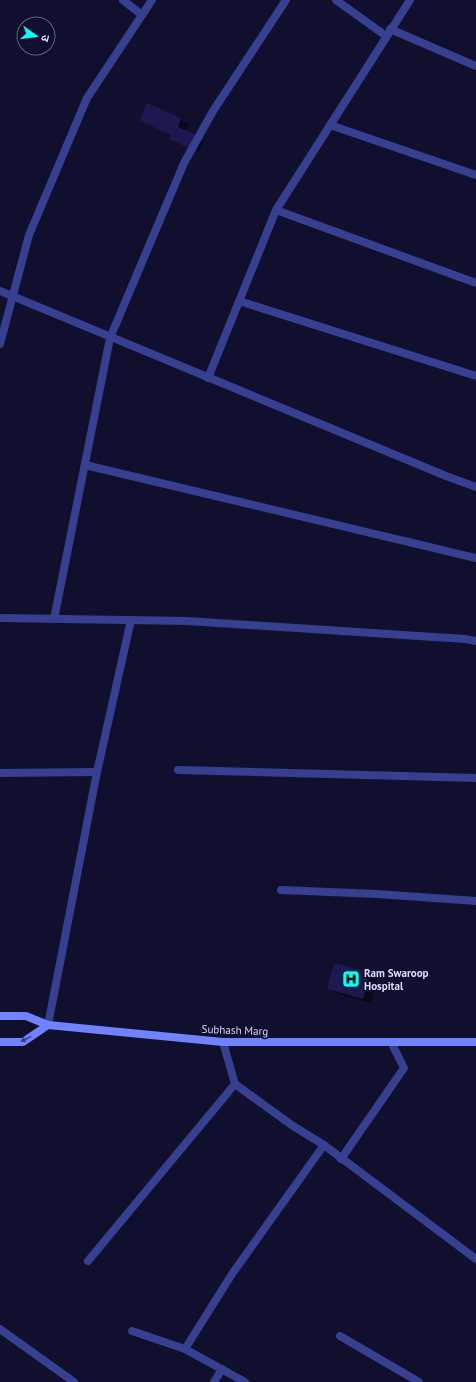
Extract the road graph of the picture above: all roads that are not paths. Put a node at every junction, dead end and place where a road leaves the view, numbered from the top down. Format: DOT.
graph roads {
  1 [pos="123,0"];
  2 [pos="152,0"];
  3 [pos="286,0"];
  4 [pos="336,0"];
  5 [pos="410,0"];
  6 [pos="142,15"];
  7 [pos="388,32"];
  8 [pos="476,66"];
  9 [pos="330,125"];
  10 [pos="476,175"];
  11 [pos="276,210"];
  12 [pos="476,283"];
  13 [pos="0,291"];
  14 [pos="13,297"];
  15 [pos="239,301"];
  16 [pos="110,338"];
  17 [pos="0,344"];
  18 [pos="476,376"];
  19 [pos="208,378"];
  20 [pos="85,465"];
  21 [pos="476,487"];
  22 [pos="476,558"];
  23 [pos="0,618"];
  24 [pos="54,619"];
  25 [pos="131,620"];
  26 [pos="476,640"];
  27 [pos="178,770"];
  28 [pos="96,772"];
  29 [pos="0,773"];
  30 [pos="476,778"];
  31 [pos="281,890"];
  32 [pos="476,901"];
  33 [pos="0,1016"];
  34 [pos="48,1025"];
  35 [pos="0,1042"];
  36 [pos="223,1042"];
  37 [pos="391,1042"];
  38 [pos="476,1042"];
  39 [pos="234,1084"];
  40 [pos="324,1145"];
  41 [pos="341,1158"];
  42 [pos="476,1259"];
  43 [pos="88,1260"];
  44 [pos="0,1329"];
  45 [pos="132,1331"];
  46 [pos="340,1336"];
  47 [pos="185,1349"];
  48 [pos="222,1370"];
  49 [pos="74,1382"];
  50 [pos="214,1382"];
  51 [pos="245,1382"];
  52 [pos="419,1382"];
  1 -- 6 [label="street"];
  2 -- 6 [label="street"];
  3 -- 16 [label="street"];
  4 -- 7 [label="street"];
  5 -- 7 [label="street"];
  6 -- 14 [label="street"];
  7 -- 8 [label="street"];
  7 -- 9 [label="street"];
  9 -- 10 [label="street"];
  9 -- 11 [label="street"];
  11 -- 12 [label="street"];
  11 -- 15 [label="street"];
  13 -- 14 [label="street"];
  14 -- 16 [label="street"];
  14 -- 17 [label="street"];
  15 -- 18 [label="street"];
  15 -- 19 [label="street"];
  16 -- 19 [label="street"];
  16 -- 20 [label="street"];
  19 -- 21 [label="street"];
  20 -- 22 [label="street"];
  20 -- 24 [label="street"];
  23 -- 24 [label="street"];
  24 -- 25 [label="street"];
  25 -- 26 [label="street"];
  25 -- 28 [label="street"];
  27 -- 30 [label="street"];
  28 -- 29 [label="street"];
  28 -- 34 [label="street"];
  31 -- 32 [label="street"];
  33 -- 34 [label="main road, Subhash Marg"];
  34 -- 35 [label="main road, one-way"];
  34 -- 36 [label="main road, Subhash Marg"];
  36 -- 37 [label="main road, Subhash Marg"];
  36 -- 39 [label="street"];
  37 -- 38 [label="main road, Subhash Marg"];
  37 -- 41 [label="street"];
  39 -- 40 [label="street"];
  39 -- 43 [label="street"];
  40 -- 41 [label="street"];
  40 -- 47 [label="street"];
  41 -- 42 [label="street"];
  44 -- 49 [label="street"];
  45 -- 47 [label="street"];
  46 -- 52 [label="street"];
  47 -- 48 [label="street"];
  48 -- 50 [label="street"];
  48 -- 51 [label="street"];
}
